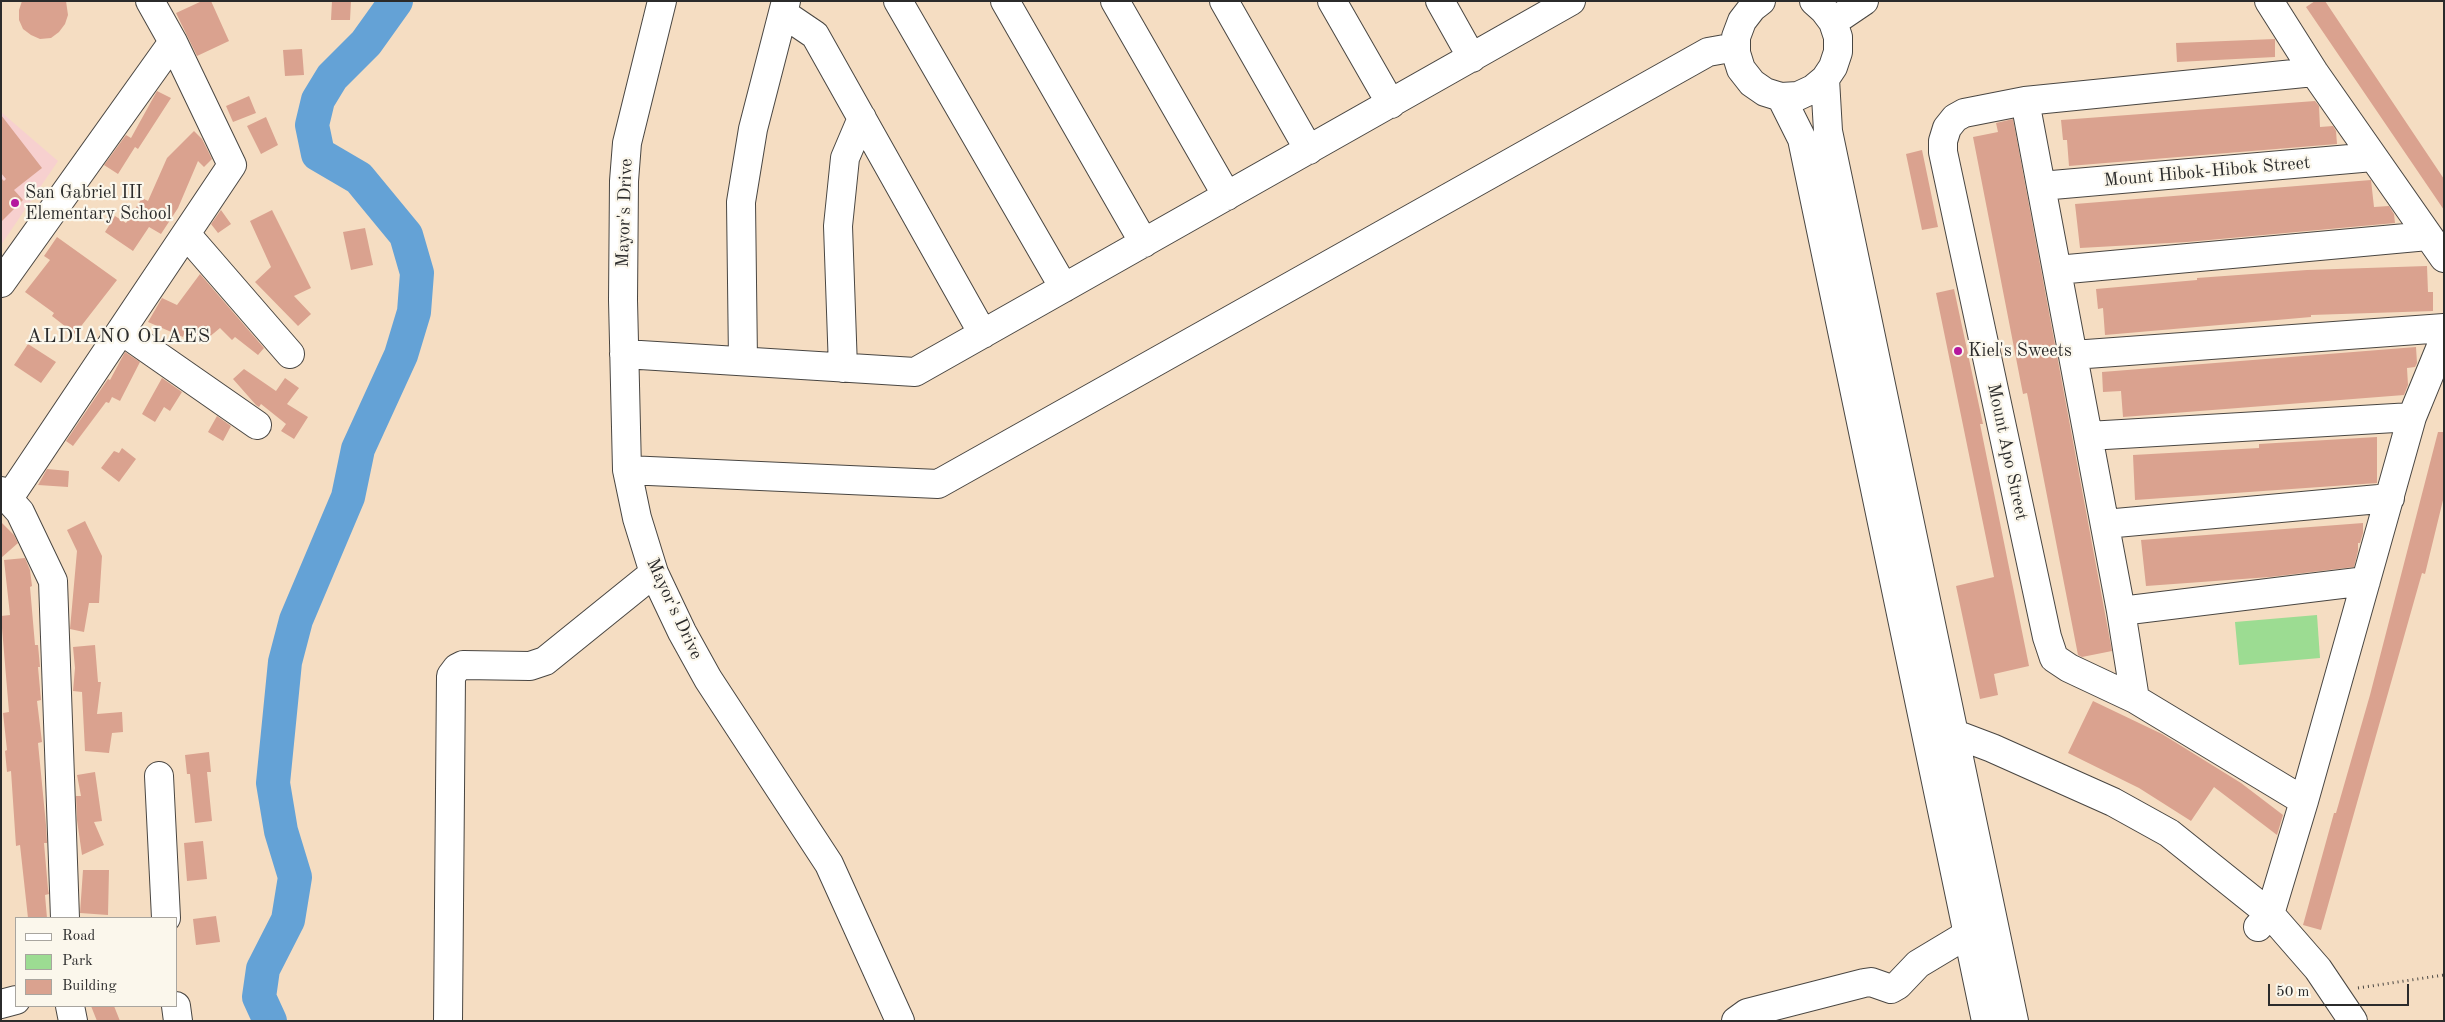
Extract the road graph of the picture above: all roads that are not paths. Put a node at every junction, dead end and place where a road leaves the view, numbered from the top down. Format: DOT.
graph roads {
  1 [pos="150,1"];
  2 [pos="662,1"];
  3 [pos="898,1"];
  4 [pos="1005,1"];
  5 [pos="1114,1"];
  6 [pos="1224,1"];
  7 [pos="1332,1"];
  8 [pos="1440,1"];
  9 [pos="1761,1"];
  10 [pos="1814,1"];
  11 [pos="1864,1"];
  12 [pos="2269,1"];
  13 [pos="1558,4"];
  14 [pos="785,8"];
  15 [pos="1833,22"];
  16 [pos="173,42"];
  17 [pos="1736,47"];
  18 [pos="1472,58"];
  19 [pos="2314,72"];
  20 [pos="1825,79"];
  21 [pos="1781,96"];
  22 [pos="2025,101"];
  23 [pos="1391,104"];
  24 [pos="862,118"];
  25 [pos="1309,150"];
  26 [pos="2373,157"];
  27 [pos="2041,186"];
  28 [pos="1227,196"];
  29 [pos="186,234"];
  30 [pos="2428,236"];
  31 [pos="1144,243"];
  32 [pos="2444,258"];
  33 [pos="2057,270"];
  34 [pos="1,283"];
  35 [pos="1064,288"];
  36 [pos="2444,328"];
  37 [pos="122,331"];
  38 [pos="983,334"];
  39 [pos="2444,339"];
  40 [pos="290,354"];
  41 [pos="624,354"];
  42 [pos="2073,355"];
  43 [pos="743,361"];
  44 [pos="842,368"];
  45 [pos="2412,417"];
  46 [pos="257,425"];
  47 [pos="2088,436"];
  48 [pos="628,470"];
  49 [pos="5,494"];
  50 [pos="2390,498"];
  51 [pos="2105,524"];
  52 [pos="654,573"];
  53 [pos="2366,581"];
  54 [pos="2121,611"];
  55 [pos="2135,699"];
  56 [pos="1956,744"];
  57 [pos="1930,746"];
  58 [pos="159,776"];
  59 [pos="2304,802"];
  60 [pos="65,917"];
  61 [pos="166,917"];
  62 [pos="2264,920"];
  63 [pos="1968,934"];
  64 [pos="15,1000"];
  65 [pos="1,1004"];
  66 [pos="70,1007"];
  67 [pos="176,1007"];
  68 [pos="73,1021"];
  69 [pos="178,1021"];
  70 [pos="448,1021"];
  71 [pos="900,1021"];
  72 [pos="1736,1021"];
  73 [pos="1986,1021"];
  74 [pos="2014,1021"];
  75 [pos="2336,1021"];
  76 [pos="2353,1021"];
  1 -- 16 [label="street"];
  2 -- 41 [label="street, Mayor's Drive"];
  3 -- 35 [label="street"];
  4 -- 31 [label="street"];
  5 -- 28 [label="street"];
  6 -- 25 [label="street"];
  7 -- 23 [label="street"];
  8 -- 18 [label="street"];
  9 -- 17 [label="street"];
  10 -- 15 [label="street"];
  11 -- 15 [label="street"];
  12 -- 19 [label="street"];
  13 -- 18 [label="street"];
  14 -- 24 [label="street"];
  14 -- 43 [label="street"];
  15 -- 20 [label="street"];
  16 -- 29 [label="street"];
  16 -- 34 [label="street"];
  17 -- 21 [label="street"];
  17 -- 48 [label="street"];
  18 -- 23 [label="street"];
  19 -- 22 [label="street"];
  19 -- 26 [label="street"];
  20 -- 21 [label="street"];
  20 -- 56 [label="street"];
  21 -- 57 [label="street"];
  22 -- 27 [label="street"];
  22 -- 55 [label="street, Mount Apo Street"];
  23 -- 25 [label="street"];
  24 -- 38 [label="street"];
  24 -- 44 [label="street"];
  25 -- 28 [label="street"];
  26 -- 27 [label="street, Mount Hibok-Hibok Street"];
  26 -- 30 [label="street"];
  27 -- 33 [label="street"];
  28 -- 31 [label="street"];
  29 -- 37 [label="street"];
  29 -- 40 [label="street"];
  30 -- 32 [label="street"];
  30 -- 33 [label="street"];
  31 -- 35 [label="street"];
  33 -- 42 [label="street"];
  35 -- 38 [label="street"];
  36 -- 42 [label="street"];
  37 -- 46 [label="street"];
  37 -- 49 [label="street"];
  38 -- 44 [label="street"];
  39 -- 45 [label="street"];
  41 -- 43 [label="street"];
  41 -- 48 [label="street, Mayor's Drive"];
  42 -- 47 [label="street"];
  43 -- 44 [label="street"];
  45 -- 47 [label="street"];
  45 -- 50 [label="street"];
  47 -- 51 [label="street"];
  48 -- 52 [label="street, Mayor's Drive"];
  49 -- 60 [label="street"];
  50 -- 51 [label="street"];
  50 -- 53 [label="street"];
  51 -- 54 [label="street"];
  52 -- 70 [label="street"];
  52 -- 71 [label="street, Mayor's Drive"];
  53 -- 54 [label="street"];
  53 -- 59 [label="street"];
  54 -- 55 [label="street"];
  55 -- 59 [label="street"];
  56 -- 57 [label="street"];
  56 -- 62 [label="street"];
  56 -- 74 [label="street"];
  57 -- 63 [label="street"];
  58 -- 61 [label="street"];
  59 -- 62 [label="street"];
  62 -- 75 [label="street"];
  62 -- 76 [label="street"];
  63 -- 72 [label="street"];
  63 -- 73 [label="street"];
  64 -- 65 [label="street"];
  66 -- 68 [label="street"];
  67 -- 69 [label="street"];
}
